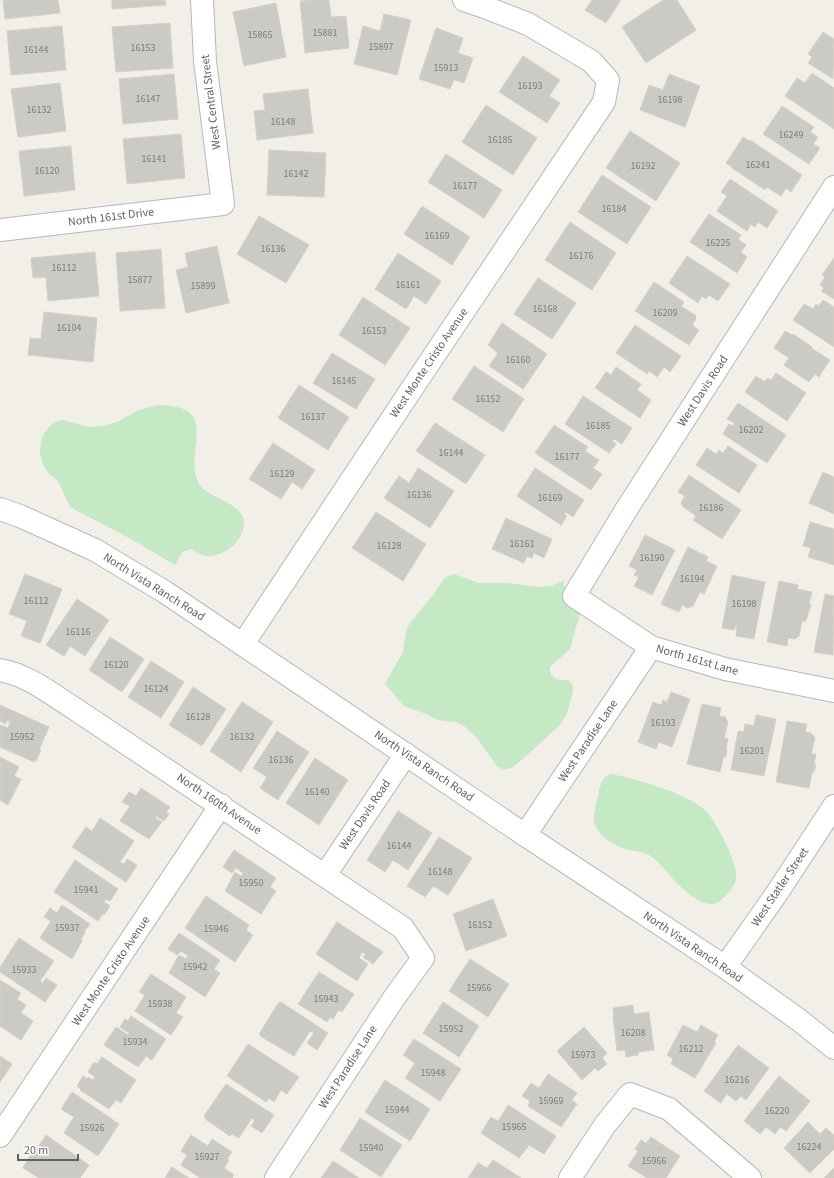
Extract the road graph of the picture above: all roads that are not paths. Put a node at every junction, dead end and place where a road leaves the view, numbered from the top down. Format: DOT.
graph roads {
  1 [pos="202,0"];
  2 [pos="464,0"];
  3 [pos="834,187"];
  4 [pos="222,204"];
  5 [pos="0,230"];
  6 [pos="0,509"];
  7 [pos="574,596"];
  8 [pos="243,644"];
  9 [pos="651,647"];
  10 [pos="0,670"];
  11 [pos="834,691"];
  12 [pos="406,754"];
  13 [pos="221,805"];
  14 [pos="833,812"];
  15 [pos="525,835"];
  16 [pos="325,875"];
  17 [pos="423,958"];
  18 [pos="725,967"];
  19 [pos="834,1048"];
  20 [pos="0,1136"];
  21 [pos="276,1178"];
  22 [pos="570,1178"];
  23 [pos="750,1178"];
  1 -- 4 [label="street, West Central Street"];
  2 -- 8 [label="street, West Monte Cristo Avenue"];
  3 -- 7 [label="street, West Davis Road"];
  4 -- 5 [label="street, North 161st Drive"];
  6 -- 8 [label="street, North Vista Ranch Road"];
  7 -- 9 [label="street, North 161st Lane"];
  8 -- 12 [label="street, North Vista Ranch Road"];
  9 -- 11 [label="street, North 161st Lane"];
  9 -- 15 [label="street, West Paradise Lane"];
  10 -- 13 [label="street, North 160th Avenue"];
  12 -- 15 [label="street, North Vista Ranch Road"];
  12 -- 16 [label="street, West Davis Road"];
  13 -- 16 [label="street, North 160th Avenue"];
  13 -- 20 [label="street, West Monte Cristo Avenue"];
  14 -- 18 [label="street, West Statler Street"];
  15 -- 18 [label="street, North Vista Ranch Road"];
  16 -- 17 [label="street, North 160th Avenue"];
  17 -- 21 [label="street, West Paradise Lane"];
  18 -- 19 [label="street, North Vista Ranch Road"];
  22 -- 23 [label="street"];
}
